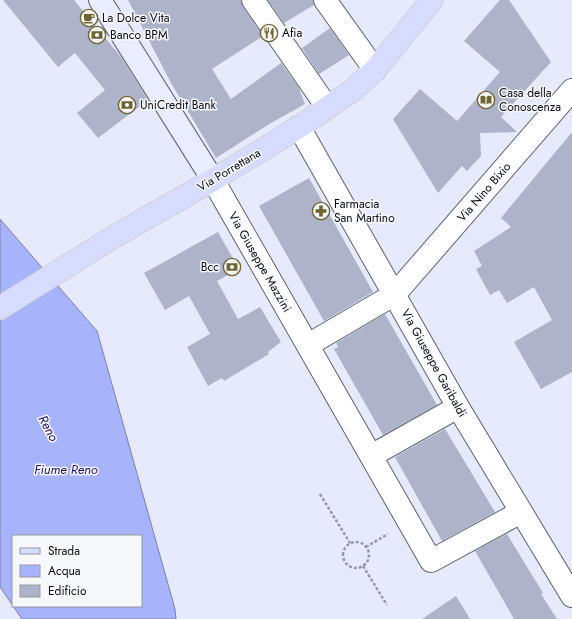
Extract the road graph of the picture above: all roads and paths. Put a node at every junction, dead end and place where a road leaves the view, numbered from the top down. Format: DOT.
graph roads {
  1 [pos="100,0"];
  2 [pos="253,0"];
  3 [pos="325,0"];
  4 [pos="432,0"];
  5 [pos="375,70"];
  6 [pos="572,90"];
  7 [pos="327,107"];
  8 [pos="299,127"];
  9 [pos="213,180"];
  10 [pos="395,294"];
  11 [pos="0,308"];
  12 [pos="308,345"];
  13 [pos="458,407"];
  14 [pos="371,456"];
  15 [pos="320,494"];
  16 [pos="521,512"];
  17 [pos="388,534"];
  18 [pos="350,543"];
  19 [pos="366,547"];
  20 [pos="363,566"];
  21 [pos="572,596"];
  22 [pos="388,604"];
  1 -- 9 [label="main road"];
  2 -- 7 [label="street"];
  3 -- 5 [label="street"];
  4 -- 5 [label="main road, Via Porrettana"];
  5 -- 7 [label="main road, Via Porrettana"];
  6 -- 10 [label="street, Via Nino Bixio"];
  7 -- 8 [label="main road, Via Porrettana"];
  8 -- 9 [label="main road, Via Porrettana"];
  8 -- 10 [label="street, Via Giuseppe Garibaldi"];
  9 -- 11 [label="main road, Via Porrettana"];
  9 -- 12 [label="street, Via Giuseppe Mazzini"];
  10 -- 12 [label="street"];
  10 -- 13 [label="street, Via Giuseppe Garibaldi"];
  12 -- 14 [label="street, Via Giuseppe Mazzini"];
  13 -- 14 [label="street"];
  13 -- 16 [label="street, Via Giuseppe Garibaldi"];
  14 -- 16 [label="street, Via Giuseppe Mazzini"];
  15 -- 18 [label="path"];
  16 -- 21 [label="street, Via Giuseppe Garibaldi"];
  17 -- 19 [label="path"];
  18 -- 19 [label="path"];
  18 -- 20 [label="path"];
  19 -- 20 [label="path"];
  20 -- 22 [label="path"];
}
